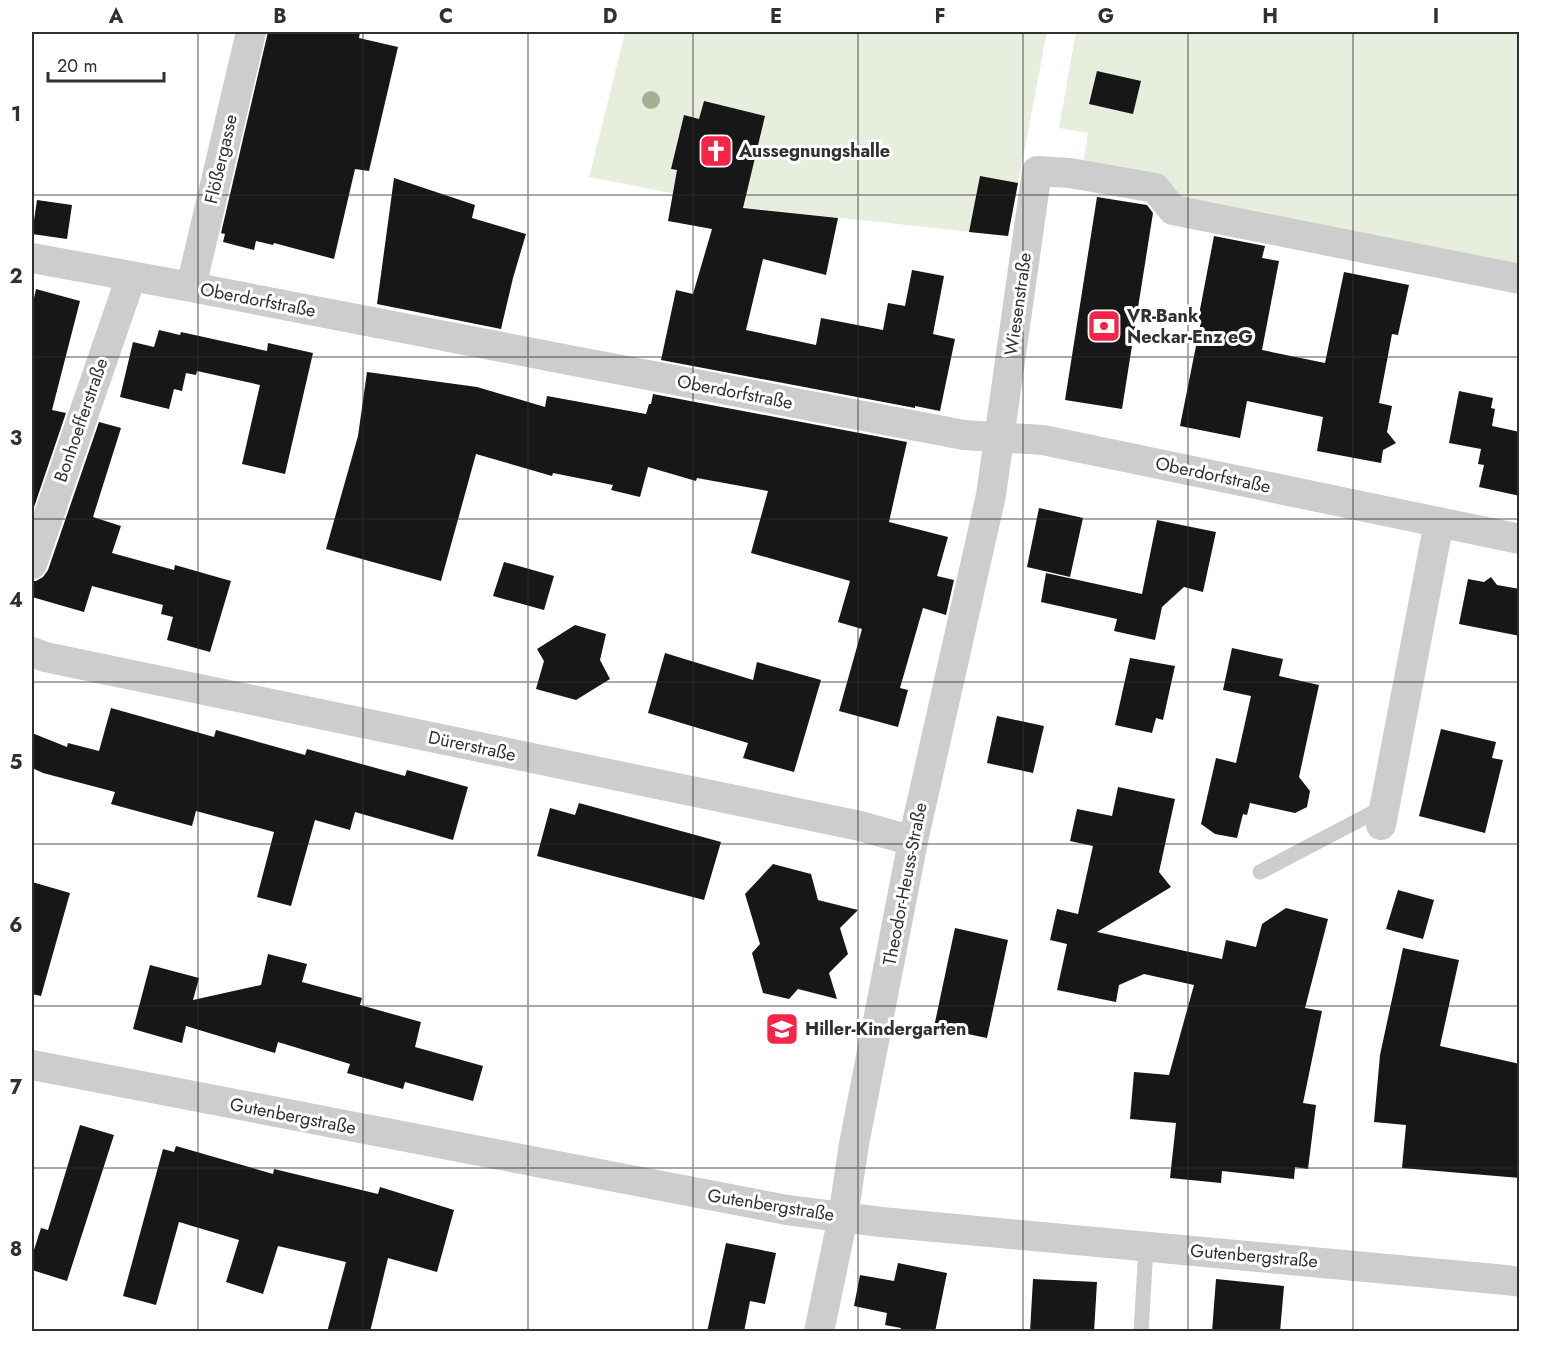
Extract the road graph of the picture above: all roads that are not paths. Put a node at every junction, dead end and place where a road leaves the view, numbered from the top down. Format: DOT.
graph roads {
  1 [pos="251,32"];
  2 [pos="32,258"];
  3 [pos="132,277"];
  4 [pos="1520,279"];
  5 [pos="191,287"];
  6 [pos="999,437"];
  7 [pos="1438,522"];
  8 [pos="1520,538"];
  9 [pos="32,564"];
  10 [pos="32,652"];
  11 [pos="1383,816"];
  12 [pos="913,841"];
  13 [pos="1260,872"];
  14 [pos="32,1065"];
  15 [pos="843,1217"];
  16 [pos="1146,1247"];
  17 [pos="1520,1282"];
  18 [pos="819,1332"];
  19 [pos="1141,1332"];
  1 -- 5 [label="street, Flößergasse"];
  2 -- 3 [label="street, Oberdorfstraße"];
  3 -- 5 [label="street, Oberdorfstraße"];
  3 -- 9 [label="street, Bonhoefferstraße"];
  4 -- 6 [label="street, Wiesenstraße"];
  5 -- 6 [label="street, Oberdorfstraße"];
  6 -- 7 [label="street, Oberdorfstraße"];
  6 -- 12 [label="street, Theodor-Heuss-Straße"];
  7 -- 8 [label="street, Oberdorfstraße"];
  7 -- 11 [label="street"];
  10 -- 12 [label="street, Dürerstraße"];
  11 -- 13 [label="lane"];
  12 -- 15 [label="street, Theodor-Heuss-Straße"];
  14 -- 15 [label="street, Gutenbergstraße"];
  15 -- 16 [label="street, Gutenbergstraße"];
  15 -- 18 [label="street, Theodor-Heuss-Straße"];
  16 -- 17 [label="street, Gutenbergstraße"];
  16 -- 19 [label="lane"];
}
